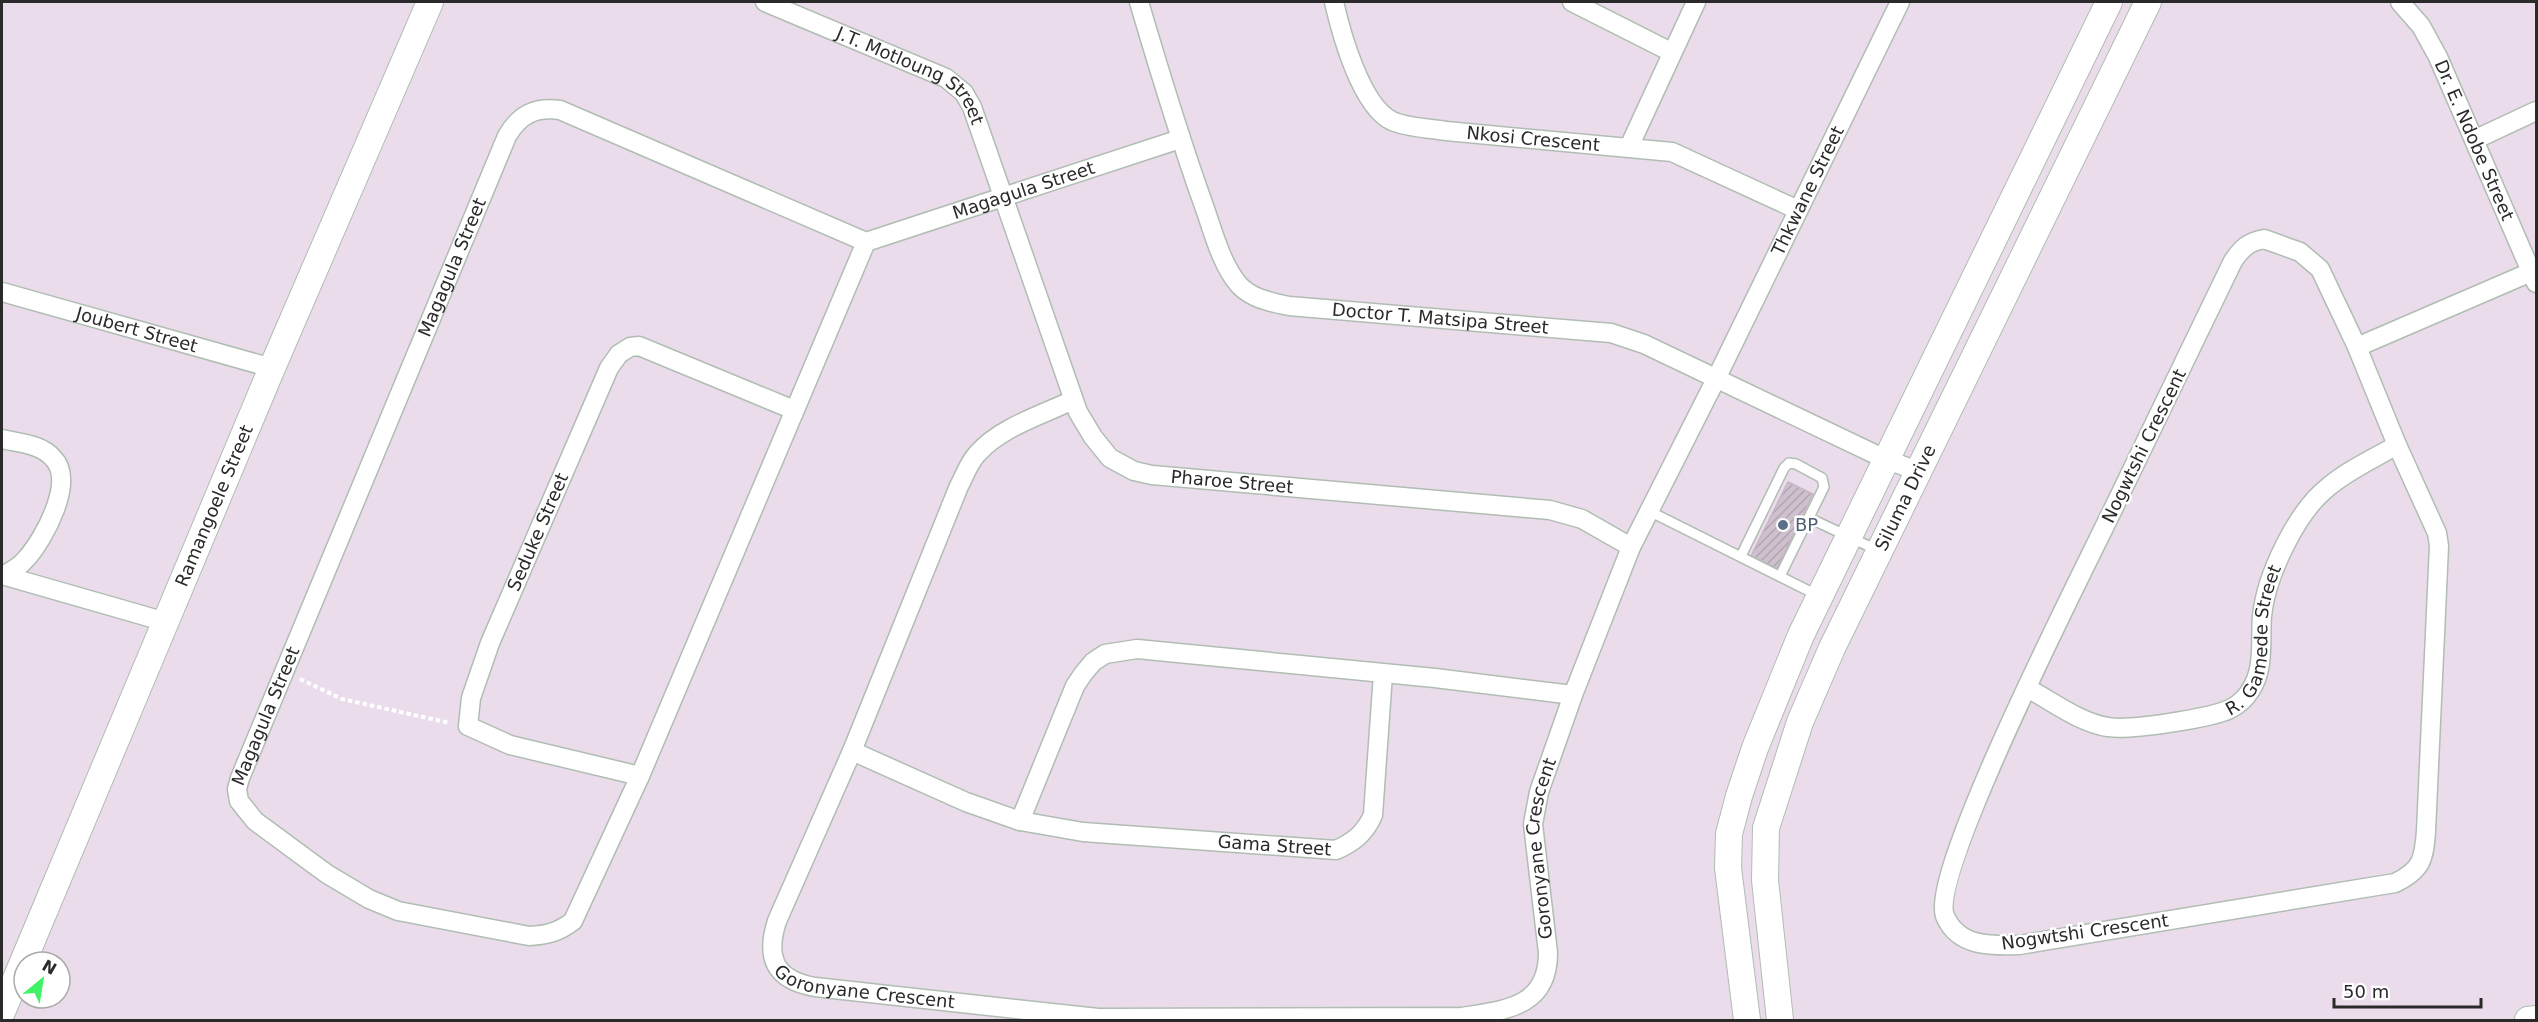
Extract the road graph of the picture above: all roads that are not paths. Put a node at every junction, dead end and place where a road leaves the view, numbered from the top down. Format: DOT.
graph roads {
  1 [pos="430,2"];
  2 [pos="765,2"];
  3 [pos="1139,2"];
  4 [pos="1335,2"];
  5 [pos="1572,2"];
  6 [pos="1696,2"];
  7 [pos="1900,2"];
  8 [pos="2109,2"];
  9 [pos="2148,2"];
  10 [pos="2400,2"];
  11 [pos="1671,52"];
  12 [pos="2536,111"];
  13 [pos="1180,140"];
  14 [pos="2474,140"];
  15 [pos="1629,147"];
  16 [pos="1006,198"];
  17 [pos="1798,210"];
  18 [pos="866,242"];
  19 [pos="2534,278"];
  20 [pos="2,292"];
  21 [pos="2357,346"];
  22 [pos="272,368"];
  23 [pos="1716,379"];
  24 [pos="1073,400"];
  25 [pos="794,410"];
  26 [pos="2,439"];
  27 [pos="2397,445"];
  28 [pos="1885,459"];
  29 [pos="1920,472"];
  30 [pos="1649,511"];
  31 [pos="1809,518"];
  32 [pos="1848,537"];
  33 [pos="1631,547"];
  34 [pos="1881,552"];
  35 [pos="1741,556"];
  36 [pos="3,575"];
  37 [pos="1780,576"];
  38 [pos="1820,597"];
  39 [pos="166,622"];
  40 [pos="1383,674"];
  41 [pos="2026,688"];
  42 [pos="1573,695"];
  43 [pos="852,752"];
  44 [pos="640,776"];
  45 [pos="1020,821"];
  46 [pos="8,980"];
  47 [pos="2,1012"];
  48 [pos="2536,1019"];
  49 [pos="1747,1020"];
  50 [pos="1780,1020"];
  51 [pos="2528,1020"];
  1 -- 22 [label="street, Ramangoele Street"];
  2 -- 16 [label="street, J.T. Motloung Street"];
  3 -- 13 [label="street, Doctor T. Matsipa Street"];
  4 -- 15 [label="street, Nkosi Crescent"];
  5 -- 11 [label="street"];
  6 -- 11 [label="street"];
  7 -- 17 [label="street, Thkwane Street"];
  8 -- 28 [label="street, Siluma Drive"];
  9 -- 29 [label="street, Siluma Drive"];
  10 -- 14 [label="street, Dr. E. Ndobe Street"];
  11 -- 15 [label="street"];
  12 -- 14 [label="street"];
  13 -- 16 [label="street, Magagula Street"];
  13 -- 23 [label="street, Doctor T. Matsipa Street"];
  14 -- 19 [label="street, Dr. E. Ndobe Street"];
  15 -- 17 [label="street, Nkosi Crescent"];
  16 -- 18 [label="street, Magagula Street"];
  16 -- 24 [label="street, Pharoe Street"];
  17 -- 23 [label="street, Thkwane Street"];
  18 -- 25 [label="street, Magagula Street"];
  18 -- 44 [label="street, Magagula Street"];
  19 -- 21 [label="street"];
  20 -- 22 [label="street, Joubert Street"];
  21 -- 27 [label="street, Nogwtshi Crescent"];
  21 -- 41 [label="street, Nogwtshi Crescent"];
  22 -- 39 [label="street, Ramangoele Street"];
  23 -- 28 [label="street, Doctor T. Matsipa Street"];
  23 -- 30 [label="street, Goronyane Crescent"];
  24 -- 33 [label="street, Pharoe Street"];
  24 -- 43 [label="street, Goronyane Crescent"];
  25 -- 44 [label="street, Magagula Street"];
  25 -- 44 [label="street, Seduke Street"];
  26 -- 36 [label="street"];
  27 -- 41 [label="street, R. Gamede Street"];
  27 -- 41 [label="street, Nogwtshi Crescent"];
  28 -- 29 [label="street, Doctor T. Matsipa Street"];
  28 -- 32 [label="street, Siluma Drive"];
  29 -- 34 [label="street, Siluma Drive"];
  30 -- 33 [label="street, Goronyane Crescent"];
  30 -- 35 [label="lane"];
  31 -- 32 [label="lane"];
  31 -- 35 [label="lane"];
  31 -- 37 [label="lane"];
  32 -- 34 [label="lane"];
  32 -- 38 [label="street, Siluma Drive"];
  33 -- 42 [label="street, Goronyane Crescent"];
  34 -- 50 [label="street, Siluma Drive"];
  35 -- 37 [label="lane"];
  36 -- 39 [label="street"];
  37 -- 38 [label="lane"];
  38 -- 49 [label="street, Siluma Drive"];
  39 -- 46 [label="street, Ramangoele Street"];
  40 -- 42 [label="street"];
  40 -- 45 [label="street"];
  40 -- 45 [label="street, Gama Street"];
  42 -- 43 [label="street, Goronyane Crescent"];
  43 -- 45 [label="street, Gama Street"];
  46 -- 47 [label="street, Ramangoele Street"];
  48 -- 51 [label="street"];
}
